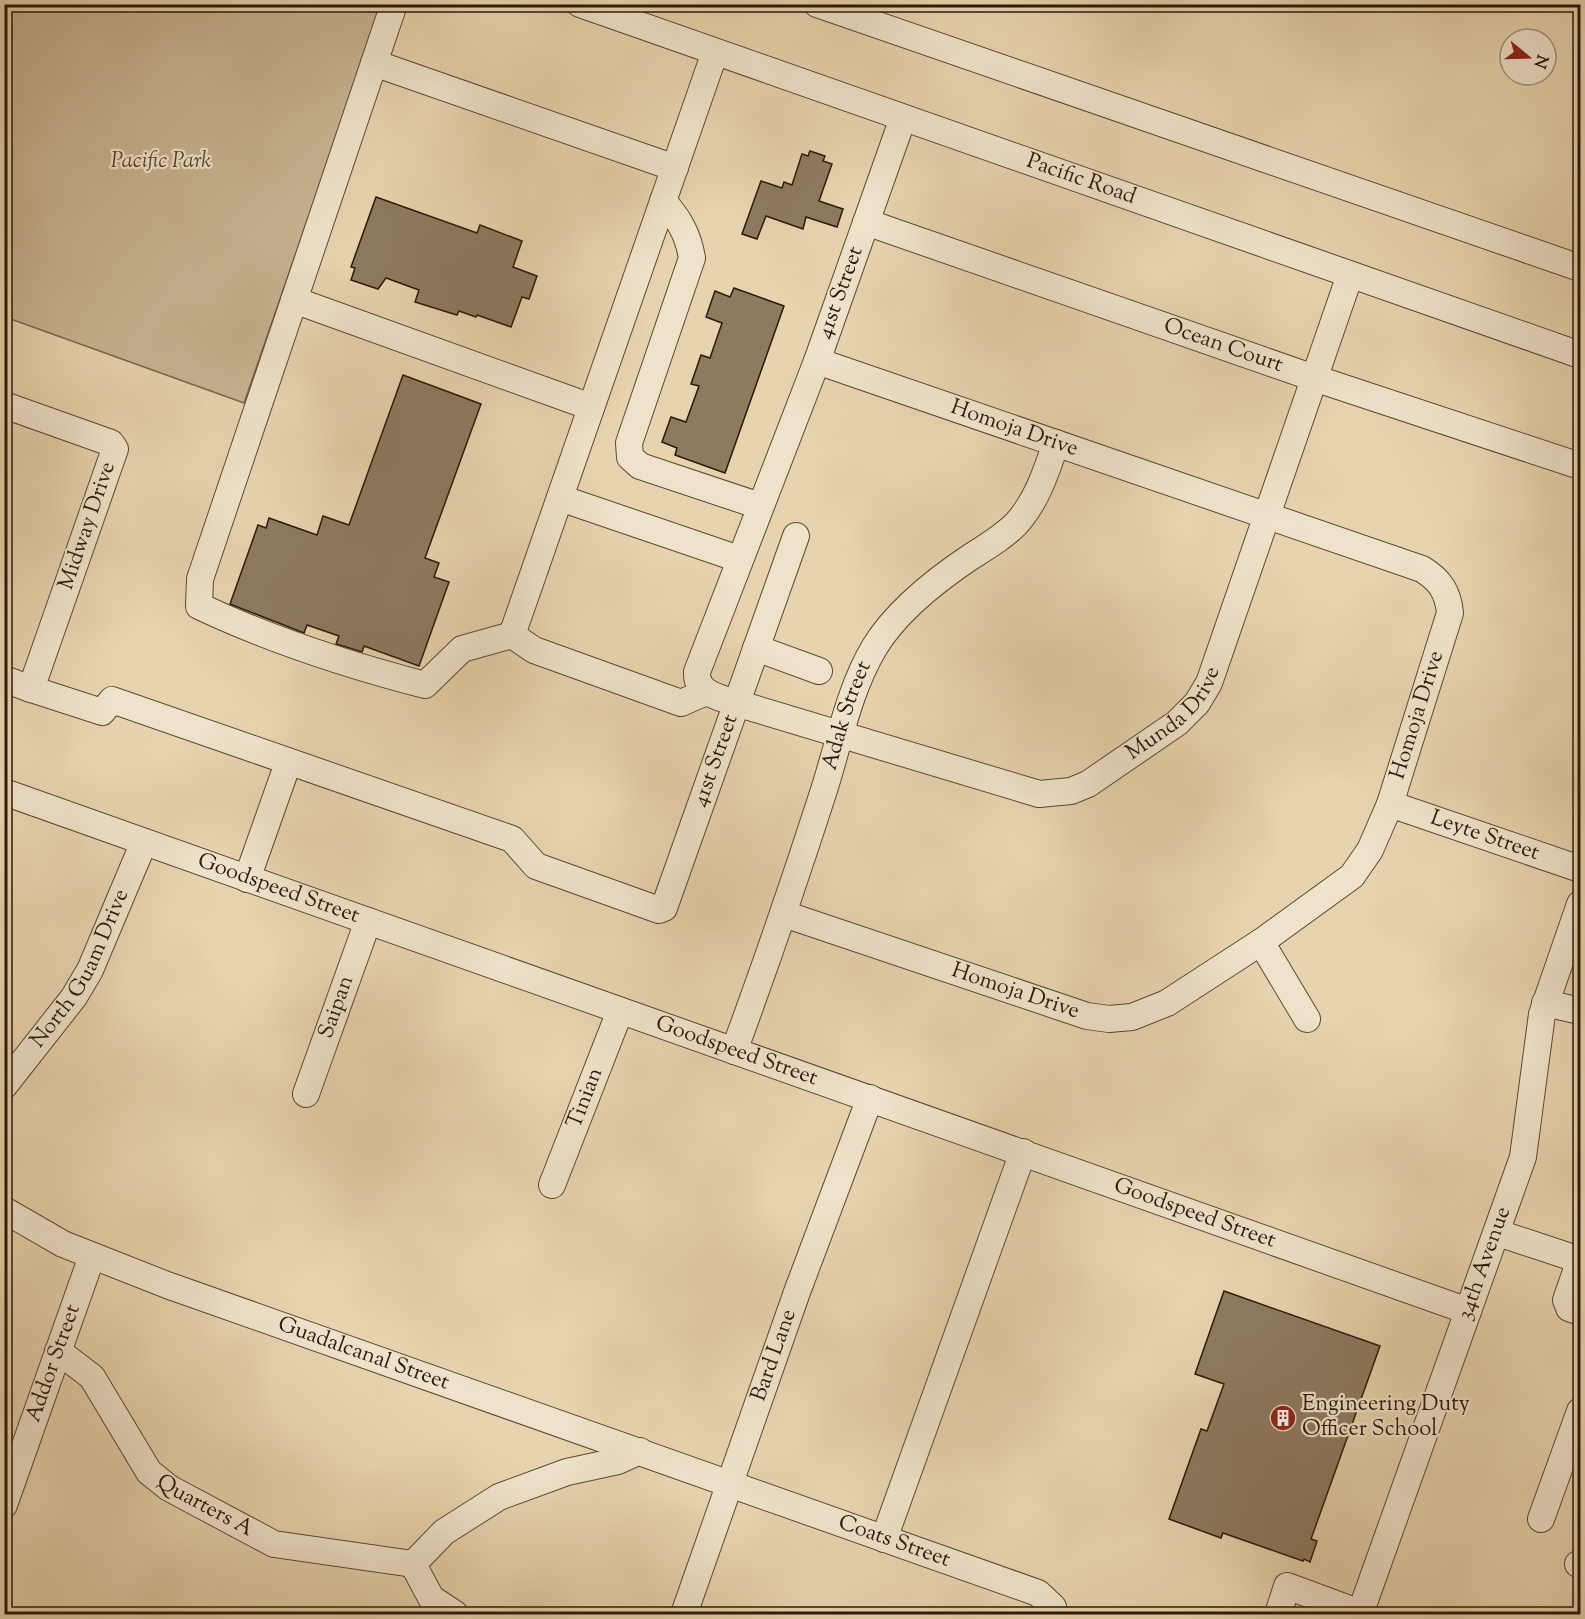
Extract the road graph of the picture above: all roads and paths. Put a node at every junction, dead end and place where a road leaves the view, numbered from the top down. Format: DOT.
graph roads {
  1 [pos="394,4"];
  2 [pos="580,4"];
  3 [pos="817,4"];
  4 [pos="715,52"];
  5 [pos="374,63"];
  6 [pos="903,118"];
  7 [pos="675,168"];
  8 [pos="663,201"];
  9 [pos="866,222"];
  10 [pos="1581,268"];
  11 [pos="1350,275"];
  12 [pos="294,300"];
  13 [pos="1581,355"];
  14 [pos="817,361"];
  15 [pos="1314,378"];
  16 [pos="4,405"];
  17 [pos="591,407"];
  18 [pos="1056,443"];
  19 [pos="1581,466"];
  20 [pos="560,498"];
  21 [pos="760,506"];
  22 [pos="1266,513"];
  23 [pos="796,536"];
  24 [pos="740,559"];
  25 [pos="512,635"];
  26 [pos="756,648"];
  27 [pos="819,671"];
  28 [pos="4,679"];
  29 [pos="32,689"];
  30 [pos="706,692"];
  31 [pos="736,703"];
  32 [pos="843,733"];
  33 [pos="288,763"];
  34 [pos="4,792"];
  35 [pos="1390,804"];
  36 [pos="144,842"];
  37 [pos="1581,869"];
  38 [pos="247,879"];
  39 [pos="1581,904"];
  40 [pos="784,914"];
  41 [pos="368,921"];
  42 [pos="1262,942"];
  43 [pos="1545,1003"];
  44 [pos="620,1011"];
  45 [pos="1581,1011"];
  46 [pos="1308,1019"];
  47 [pos="734,1051"];
  48 [pos="4,1086"];
  49 [pos="306,1095"];
  50 [pos="870,1098"];
  51 [pos="1023,1152"];
  52 [pos="552,1185"];
  53 [pos="4,1209"];
  54 [pos="1498,1233"];
  55 [pos="92,1256"];
  56 [pos="1580,1260"];
  57 [pos="1468,1311"];
  58 [pos="1581,1312"];
  59 [pos="58,1351"];
  60 [pos="1581,1411"];
  61 [pos="640,1451"];
  62 [pos="730,1485"];
  63 [pos="4,1505"];
  64 [pos="1541,1519"];
  65 [pos="884,1539"];
  66 [pos="412,1564"];
  67 [pos="1054,1611"];
  68 [pos="455,1614"];
  69 [pos="684,1614"];
  70 [pos="1278,1614"];
  71 [pos="1360,1614"];
  1 -- 5 [label="street"];
  2 -- 4 [label="street, Pacific Road"];
  3 -- 10 [label="street"];
  4 -- 6 [label="street, Pacific Road"];
  4 -- 7 [label="street"];
  5 -- 7 [label="street"];
  5 -- 12 [label="street"];
  6 -- 9 [label="street, 41st Street"];
  6 -- 11 [label="street, Pacific Road"];
  7 -- 8 [label="street"];
  8 -- 17 [label="street"];
  8 -- 21 [label="street"];
  9 -- 14 [label="street, 41st Street"];
  9 -- 15 [label="street, Ocean Court"];
  11 -- 13 [label="street, Pacific Road"];
  11 -- 15 [label="street, Munda Drive"];
  12 -- 17 [label="street"];
  12 -- 25 [label="street"];
  14 -- 18 [label="street, Homoja Drive"];
  14 -- 21 [label="street, 41st Street"];
  15 -- 19 [label="street, Ocean Court"];
  15 -- 22 [label="street, Munda Drive"];
  16 -- 29 [label="street, Midway Drive"];
  17 -- 20 [label="street"];
  18 -- 22 [label="street, Homoja Drive"];
  18 -- 32 [label="street, Adak Street"];
  20 -- 24 [label="street"];
  20 -- 25 [label="street"];
  21 -- 24 [label="street, 41st Street"];
  22 -- 32 [label="street, Munda Drive"];
  22 -- 35 [label="street, Homoja Drive"];
  23 -- 26 [label="street"];
  24 -- 30 [label="street, 41st Street"];
  25 -- 30 [label="street"];
  26 -- 27 [label="street"];
  26 -- 31 [label="street"];
  28 -- 29 [label="street"];
  29 -- 33 [label="street"];
  30 -- 31 [label="street, 41st Street"];
  31 -- 32 [label="street, Munda Drive"];
  31 -- 33 [label="street, 41st Street"];
  32 -- 40 [label="street, Adak Street"];
  33 -- 38 [label="street"];
  34 -- 36 [label="street, Goodspeed Street"];
  35 -- 37 [label="street, Leyte Street"];
  35 -- 42 [label="street, Homoja Drive"];
  36 -- 38 [label="street, Goodspeed Street"];
  36 -- 48 [label="street, North Guam Drive"];
  38 -- 41 [label="street, Goodspeed Street"];
  39 -- 43 [label="street, 34th Avenue"];
  40 -- 42 [label="street, Homoja Drive"];
  40 -- 47 [label="street, Adak Street"];
  41 -- 44 [label="street, Goodspeed Street"];
  41 -- 49 [label="street, Saipan"];
  42 -- 46 [label="street"];
  43 -- 45 [label="street"];
  43 -- 54 [label="street, 34th Avenue"];
  44 -- 47 [label="street, Goodspeed Street"];
  44 -- 52 [label="street, Tinian"];
  47 -- 50 [label="street, Goodspeed Street"];
  50 -- 51 [label="street, Goodspeed Street"];
  50 -- 62 [label="street, Bard Lane"];
  51 -- 57 [label="street, Goodspeed Street"];
  51 -- 65 [label="street"];
  53 -- 55 [label="street, Guadalcanal Street"];
  54 -- 56 [label="street"];
  54 -- 57 [label="street, 34th Avenue"];
  55 -- 59 [label="street, Addor Street"];
  55 -- 61 [label="street, Guadalcanal Street"];
  56 -- 58 [label="street"];
  57 -- 71 [label="street, 34th Avenue"];
  59 -- 63 [label="street, Addor Street"];
  59 -- 66 [label="street, Quarters A"];
  60 -- 64 [label="street"];
  61 -- 62 [label="street, Guadalcanal Street"];
  61 -- 66 [label="street"];
  62 -- 65 [label="street, Coats Street"];
  62 -- 69 [label="street, Bard Lane"];
  65 -- 67 [label="street, Coats Street"];
  66 -- 68 [label="street"];
  70 -- 71 [label="street"];
}
